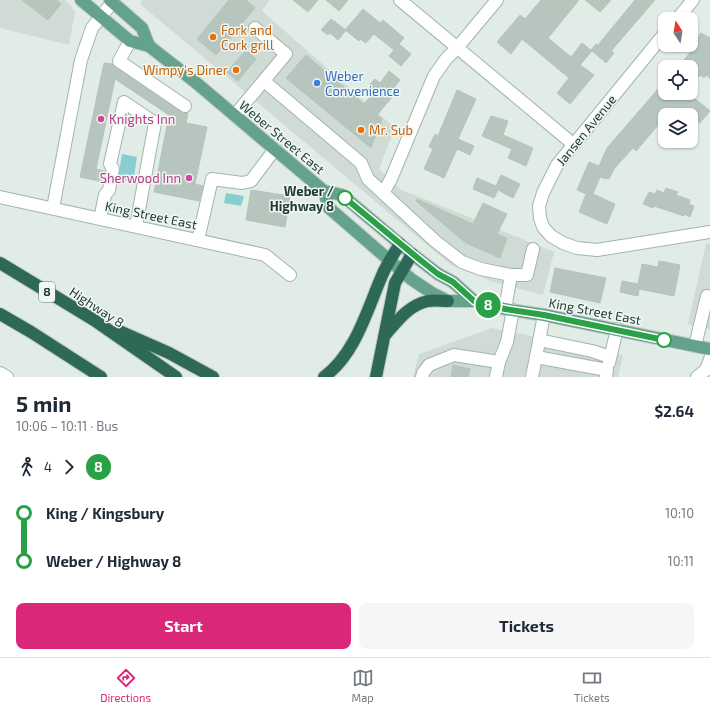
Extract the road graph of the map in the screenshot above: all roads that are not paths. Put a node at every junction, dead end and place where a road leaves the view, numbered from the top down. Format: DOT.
graph roads {
  1 [pos="81,0"];
  2 [pos="400,0"];
  3 [pos="496,0"];
  4 [pos="693,0"];
  5 [pos="112,1"];
  6 [pos="683,12"];
  7 [pos="100,17"];
  8 [pos="254,28"];
  9 [pos="658,41"];
  10 [pos="130,42"];
  11 [pos="149,46"];
  12 [pos="457,48"];
  13 [pos="264,81"];
  14 [pos="185,106"];
  15 [pos="235,115"];
  16 [pos="573,144"];
  17 [pos="275,149"];
  18 [pos="104,172"];
  19 [pos="324,191"];
  20 [pos="382,194"];
  21 [pos="105,195"];
  22 [pos="0,197"];
  23 [pos="53,208"];
  24 [pos="100,218"];
  25 [pos="136,226"];
  26 [pos="710,232"];
  27 [pos="198,240"];
  28 [pos="400,244"];
  29 [pos="533,249"];
  30 [pos="412,254"];
  31 [pos="389,261"];
  32 [pos="0,263"];
  33 [pos="402,271"];
  34 [pos="290,274"];
  35 [pos="511,275"];
  36 [pos="710,297"];
  37 [pos="448,301"];
  38 [pos="474,301"];
  39 [pos="509,309"];
  40 [pos="0,314"];
  41 [pos="544,315"];
  42 [pos="94,320"];
  43 [pos="616,330"];
  44 [pos="385,335"];
  45 [pos="539,340"];
  46 [pos="695,346"];
  47 [pos="710,350"];
  48 [pos="571,356"];
  49 [pos="536,357"];
  50 [pos="610,357"];
  51 [pos="590,359"];
  52 [pos="710,359"];
  53 [pos="499,362"];
  54 [pos="0,373"];
  55 [pos="607,374"];
  56 [pos="8,377"];
  57 [pos="101,377"];
  58 [pos="176,377"];
  59 [pos="212,377"];
  60 [pos="324,377"];
  61 [pos="376,377"];
  62 [pos="422,377"];
  63 [pos="496,377"];
  64 [pos="532,377"];
  65 [pos="697,377"];
  1 -- 7 [label="main road, Weber Street East"];
  2 -- 12 [label="street"];
  3 -- 12 [label="street"];
  4 -- 6 [label="street"];
  5 -- 7 [label="street"];
  5 -- 11 [label="main road, Weber Street East"];
  7 -- 10 [label="main road, Weber Street East"];
  7 -- 23 [label="street"];
  8 -- 13 [label="street"];
  9 -- 16 [label="street, Jansen Avenue"];
  10 -- 11 [label="main road, Weber Street East"];
  10 -- 14 [label="street"];
  11 -- 15 [label="main road, Weber Street East"];
  12 -- 16 [label="street"];
  12 -- 20 [label="street"];
  13 -- 15 [label="street"];
  13 -- 20 [label="street"];
  15 -- 17 [label="main road, Weber Street East"];
  16 -- 26 [label="street, Jansen Avenue"];
  17 -- 19 [label="main road, Weber Street East"];
  17 -- 27 [label="street"];
  18 -- 21 [label="street"];
  18 -- 21 [label="street"];
  18 -- 25 [label="street"];
  19 -- 28 [label="main road, Weber Street East"];
  19 -- 31 [label="main road, King Street East"];
  20 -- 35 [label="street"];
  21 -- 24 [label="street"];
  22 -- 23 [label="street, King Street East"];
  23 -- 24 [label="street, King Street East"];
  24 -- 25 [label="street, King Street East"];
  25 -- 27 [label="street, King Street East"];
  27 -- 34 [label="street, King Street East"];
  28 -- 30 [label="main road, King Street East"];
  28 -- 31 [label="highway"];
  29 -- 35 [label="street"];
  30 -- 33 [label="highway"];
  30 -- 38 [label="main road, King Street East"];
  31 -- 33 [label="main road, King Street East"];
  31 -- 60 [label="highway"];
  32 -- 42 [label="highway, Highway 8 / 8"];
  33 -- 37 [label="main road, King Street East"];
  33 -- 44 [label="highway"];
  35 -- 39 [label="street"];
  36 -- 46 [label="street"];
  37 -- 38 [label="main road, King Street East"];
  37 -- 44 [label="highway"];
  38 -- 39 [label="main road, King Street East"];
  39 -- 41 [label="main road, King Street East"];
  39 -- 53 [label="street"];
  40 -- 57 [label="highway"];
  41 -- 43 [label="main road, King Street East"];
  41 -- 45 [label="street"];
  42 -- 58 [label="highway, Highway 8 / 8"];
  42 -- 59 [label="highway"];
  43 -- 46 [label="main road, King Street East"];
  43 -- 50 [label="street"];
  44 -- 61 [label="highway"];
  45 -- 48 [label="street"];
  45 -- 49 [label="street"];
  46 -- 47 [label="main road, King Street East"];
  48 -- 49 [label="street"];
  48 -- 51 [label="street"];
  48 -- 51 [label="street"];
  49 -- 64 [label="street"];
  50 -- 51 [label="street"];
  50 -- 55 [label="street"];
  51 -- 55 [label="street"];
  52 -- 65 [label="street"];
  53 -- 62 [label="street"];
  53 -- 63 [label="street"];
  54 -- 56 [label="street"];
}
